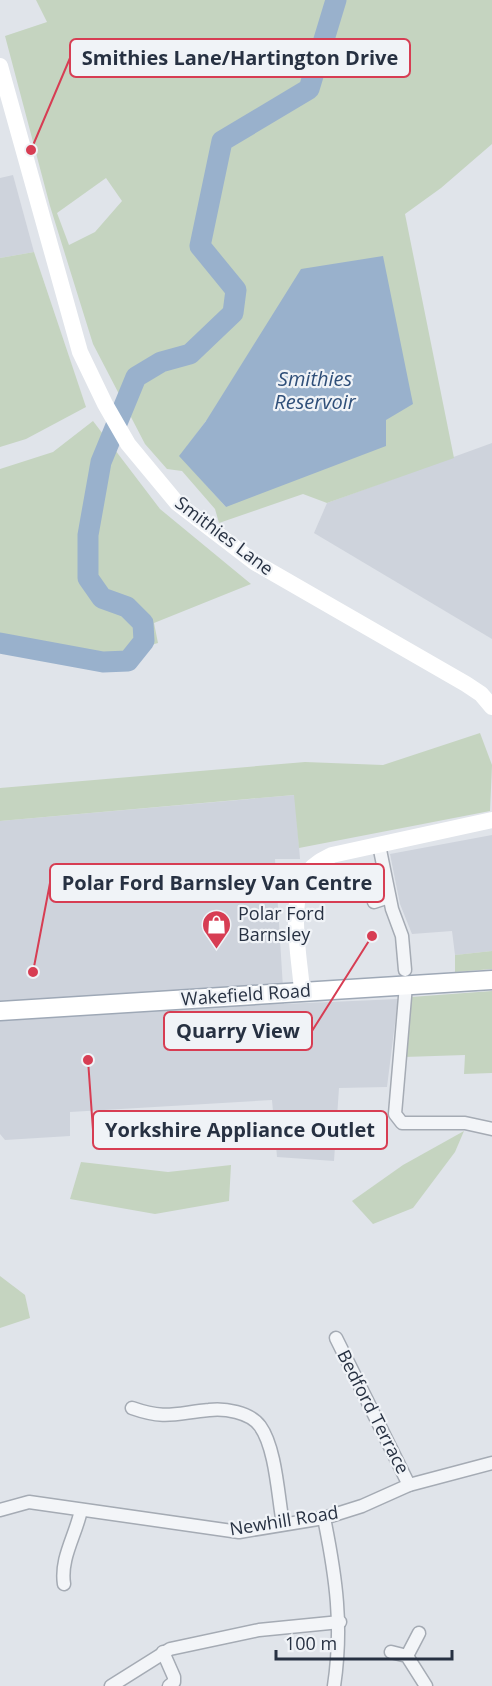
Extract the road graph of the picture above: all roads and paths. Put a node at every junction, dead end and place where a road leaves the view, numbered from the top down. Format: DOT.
graph roads {
  1 [pos="0,66"];
  2 [pos="6,107"];
  3 [pos="492,707"];
  4 [pos="492,820"];
  5 [pos="379,845"];
  6 [pos="389,897"];
  7 [pos="374,902"];
  8 [pos="405,977"];
  9 [pos="492,980"];
  10 [pos="302,991"];
  11 [pos="0,1011"];
  12 [pos="492,1129"];
  13 [pos="336,1338"];
  14 [pos="132,1408"];
  15 [pos="492,1463"];
  16 [pos="409,1485"];
  17 [pos="0,1510"];
  18 [pos="81,1510"];
  19 [pos="324,1518"];
  20 [pos="283,1524"];
  21 [pos="64,1584"];
  22 [pos="340,1622"];
  23 [pos="420,1633"];
  24 [pos="163,1652"];
  25 [pos="391,1652"];
  26 [pos="407,1656"];
  27 [pos="111,1686"];
  28 [pos="169,1686"];
  29 [pos="334,1686"];
  30 [pos="426,1686"];
  1 -- 2 [label="street, Smithies Lane"];
  2 -- 3 [label="street, Smithies Lane"];
  4 -- 5 [label="street"];
  5 -- 6 [label="street"];
  5 -- 10 [label="street"];
  6 -- 7 [label="street"];
  6 -- 8 [label="street"];
  8 -- 9 [label="main road, Wakefield Road"];
  8 -- 10 [label="main road, Wakefield Road"];
  8 -- 12 [label="street"];
  10 -- 11 [label="main road, Wakefield Road"];
  13 -- 16 [label="street, Bedford Terrace"];
  14 -- 20 [label="street"];
  15 -- 16 [label="street, Newhill Road"];
  16 -- 19 [label="street, Newhill Road"];
  17 -- 18 [label="street, Newhill Road"];
  18 -- 20 [label="street, Newhill Road"];
  18 -- 21 [label="street"];
  19 -- 20 [label="street, Newhill Road"];
  19 -- 22 [label="street"];
  22 -- 24 [label="street"];
  22 -- 29 [label="street"];
  23 -- 26 [label="street"];
  24 -- 27 [label="street"];
  24 -- 28 [label="street"];
  25 -- 26 [label="street"];
  26 -- 30 [label="street"];
}
